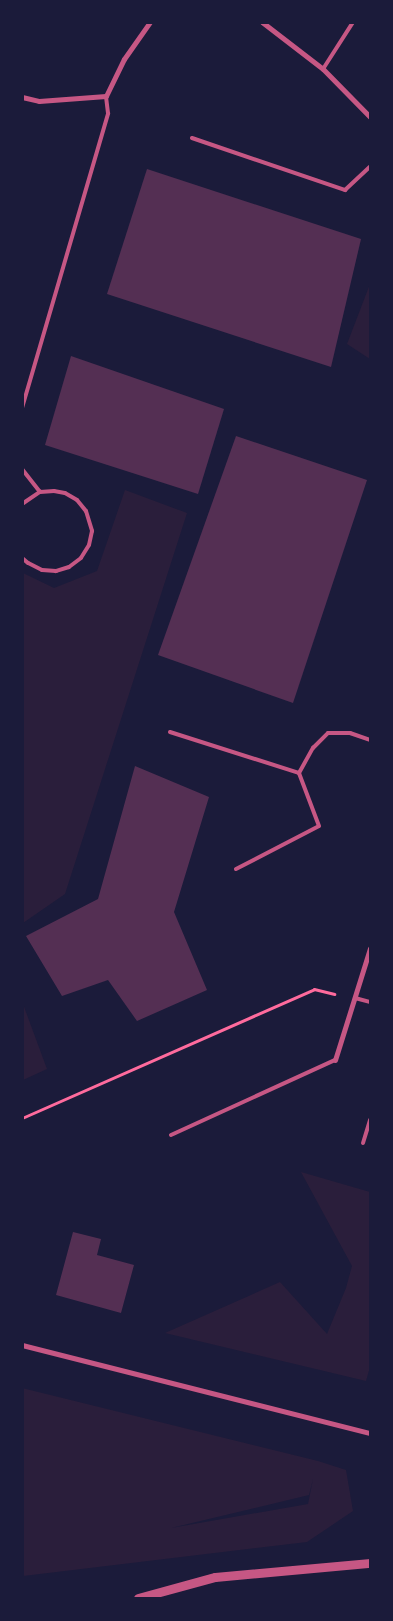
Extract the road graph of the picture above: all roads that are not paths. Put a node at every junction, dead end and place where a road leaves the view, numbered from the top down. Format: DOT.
graph roads {
  1 [pos="150,22"];
  2 [pos="262,22"];
  3 [pos="353,22"];
  4 [pos="322,69"];
  5 [pos="106,96"];
  6 [pos="22,98"];
  7 [pos="370,117"];
  8 [pos="192,138"];
  9 [pos="370,167"];
  10 [pos="22,408"];
  11 [pos="22,469"];
  12 [pos="40,492"];
  13 [pos="22,504"];
  14 [pos="22,558"];
  15 [pos="170,732"];
  16 [pos="370,740"];
  17 [pos="299,773"];
  18 [pos="236,869"];
  19 [pos="370,948"];
  20 [pos="354,998"];
  21 [pos="370,1002"];
  22 [pos="335,1060"];
  23 [pos="370,1120"];
  24 [pos="171,1135"];
  25 [pos="363,1143"];
  26 [pos="22,1345"];
  27 [pos="370,1433"];
  28 [pos="370,1563"];
  29 [pos="138,1598"];
  1 -- 5 [label="street"];
  2 -- 4 [label="street"];
  3 -- 4 [label="lane"];
  4 -- 7 [label="street"];
  5 -- 6 [label="street"];
  5 -- 10 [label="lane"];
  8 -- 9 [label="lane"];
  11 -- 12 [label="lane"];
  12 -- 13 [label="lane"];
  12 -- 14 [label="lane"];
  15 -- 17 [label="lane"];
  16 -- 17 [label="lane"];
  17 -- 18 [label="lane"];
  19 -- 20 [label="street"];
  20 -- 21 [label="lane"];
  20 -- 22 [label="street"];
  22 -- 24 [label="lane"];
  23 -- 25 [label="lane"];
  26 -- 27 [label="street"];
  28 -- 29 [label="street"];
}
